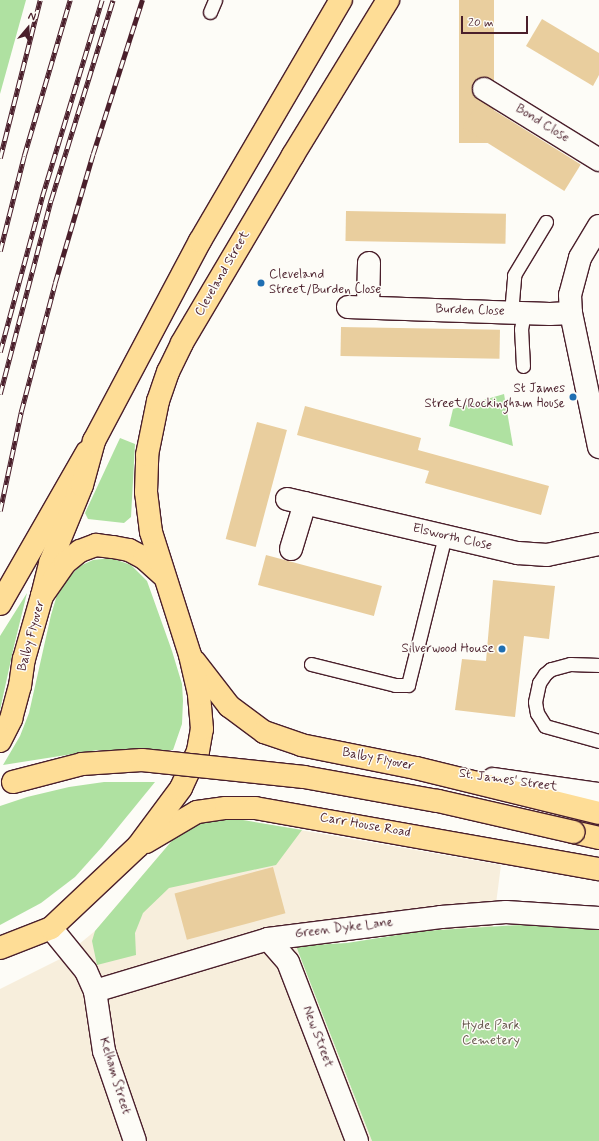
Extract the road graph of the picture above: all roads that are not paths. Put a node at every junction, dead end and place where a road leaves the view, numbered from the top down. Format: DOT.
graph roads {
  1 [pos="215,0"];
  2 [pos="341,0"];
  3 [pos="388,0"];
  4 [pos="210,12"];
  5 [pos="484,89"];
  6 [pos="599,160"];
  7 [pos="546,222"];
  8 [pos="599,226"];
  9 [pos="369,263"];
  10 [pos="517,313"];
  11 [pos="571,313"];
  12 [pos="523,366"];
  13 [pos="94,441"];
  14 [pos="599,447"];
  15 [pos="445,536"];
  16 [pos="599,544"];
  17 [pos="292,549"];
  18 [pos="163,575"];
  19 [pos="42,596"];
  20 [pos="0,604"];
  21 [pos="190,655"];
  22 [pos="311,664"];
  23 [pos="599,664"];
  24 [pos="0,741"];
  25 [pos="599,741"];
  26 [pos="416,768"];
  27 [pos="7,784"];
  28 [pos="599,794"];
  29 [pos="599,813"];
  30 [pos="599,838"];
  31 [pos="138,846"];
  32 [pos="599,869"];
  33 [pos="599,918"];
  34 [pos="51,928"];
  35 [pos="268,939"];
  36 [pos="0,948"];
  37 [pos="95,991"];
  38 [pos="135,1141"];
  39 [pos="357,1141"];
  1 -- 4 [label="lane"];
  2 -- 13 [label="main road"];
  3 -- 18 [label="main road, Cleveland Street"];
  5 -- 6 [label="street, Bond Close"];
  7 -- 10 [label="lane"];
  8 -- 11 [label="street"];
  9 -- 10 [label="street, Burden Close"];
  10 -- 11 [label="street, Burden Close"];
  10 -- 12 [label="lane"];
  11 -- 14 [label="street"];
  13 -- 19 [label="main road"];
  13 -- 20 [label="main road"];
  15 -- 16 [label="street, Elsworth Close"];
  15 -- 17 [label="street, Elsworth Close"];
  15 -- 22 [label="lane"];
  18 -- 19 [label="main road, Balby Flyover"];
  18 -- 21 [label="main road, Balby Flyover"];
  19 -- 24 [label="main road, Balby Flyover"];
  21 -- 26 [label="main road, Balby Flyover"];
  21 -- 31 [label="main road, Balby Flyover"];
  23 -- 25 [label="lane"];
  26 -- 28 [label="street, St. James' Street"];
  26 -- 29 [label="main road, Balby Flyover"];
  27 -- 30 [label="main road, bridge"];
  31 -- 32 [label="main road, Carr House Road"];
  31 -- 34 [label="main road, Balby Flyover"];
  33 -- 35 [label="street, Green Dyke Lane"];
  34 -- 36 [label="main road, Balby Flyover"];
  34 -- 37 [label="street, Kelham Street"];
  35 -- 37 [label="street, Green Dyke Lane"];
  35 -- 39 [label="street, New Street"];
  37 -- 38 [label="street, Kelham Street"];
}
